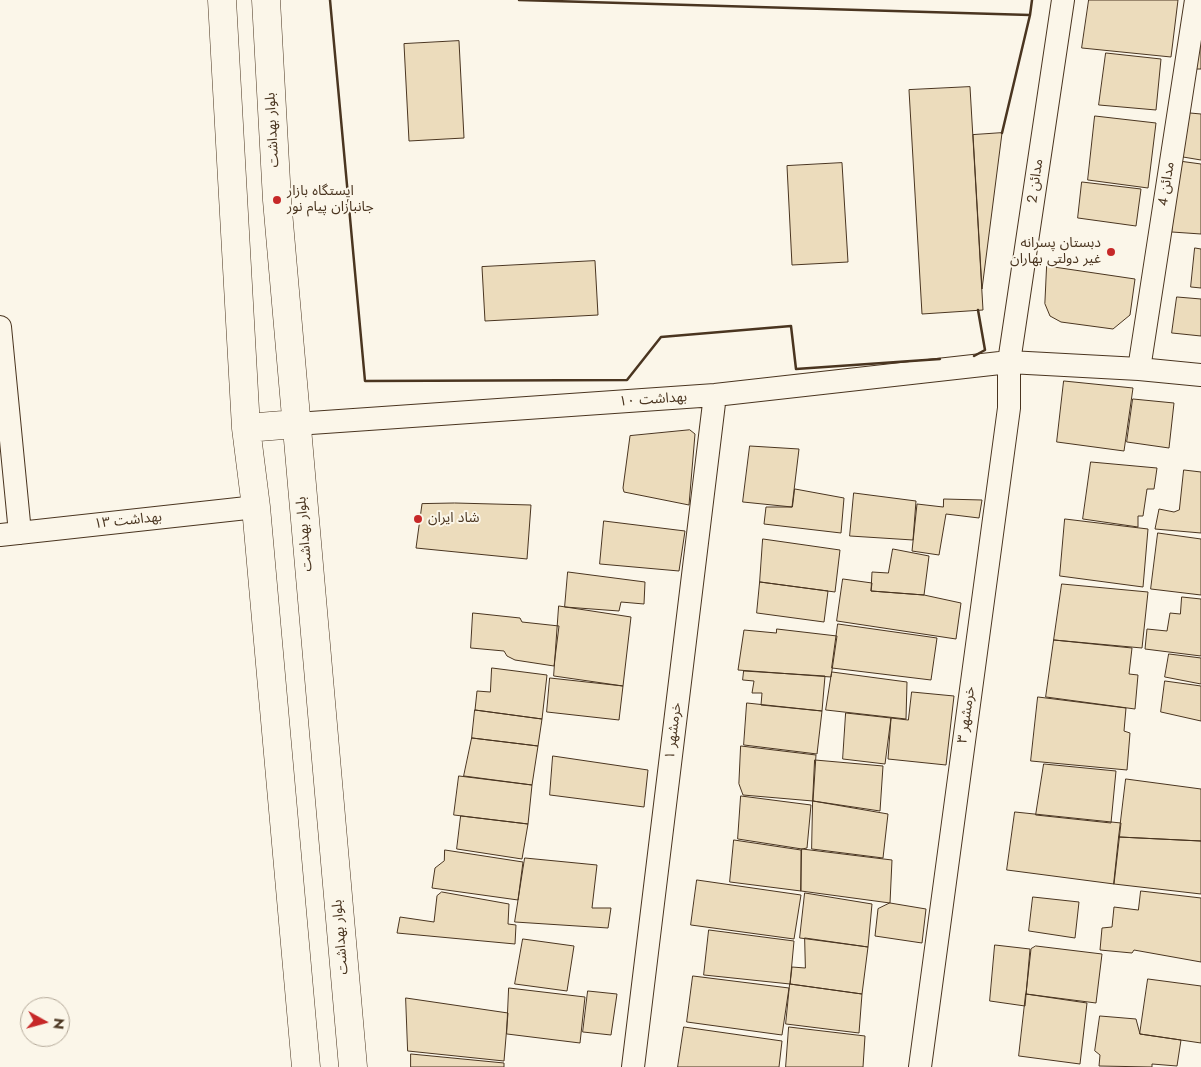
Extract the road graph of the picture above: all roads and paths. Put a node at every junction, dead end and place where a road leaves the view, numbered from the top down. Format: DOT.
graph roads {
  1 [pos="222,0"];
  2 [pos="266,0"];
  3 [pos="1063,0"];
  4 [pos="1196,0"];
  5 [pos="0,328"];
  6 [pos="1009,362"];
  7 [pos="1139,368"];
  8 [pos="1201,375"];
  9 [pos="715,395"];
  10 [pos="296,424"];
  11 [pos="246,428"];
  12 [pos="256,508"];
  13 [pos="10,534"];
  14 [pos="306,1067"];
  15 [pos="353,1067"];
  16 [pos="633,1067"];
  17 [pos="920,1067"];
  1 -- 11 [label="main road"];
  2 -- 10 [label="main road, بلوار بهداشت"];
  3 -- 6 [label="street, مدائن 2"];
  4 -- 7 [label="street, مدائن 4"];
  5 -- 13 [label="street"];
  6 -- 7 [label="street, بهداشت ۱۰"];
  6 -- 9 [label="street, بهداشت ۱۰"];
  6 -- 17 [label="street, خرمشهر ۳"];
  7 -- 8 [label="street, بهداشت ۱۰"];
  9 -- 10 [label="street, بهداشت ۱۰"];
  9 -- 16 [label="street, خرمشهر ۱"];
  10 -- 11 [label="main road"];
  10 -- 15 [label="main road, بلوار بهداشت"];
  11 -- 12 [label="main road"];
  12 -- 13 [label="street, بهداشت ۱۳"];
  12 -- 14 [label="main road"];
}
